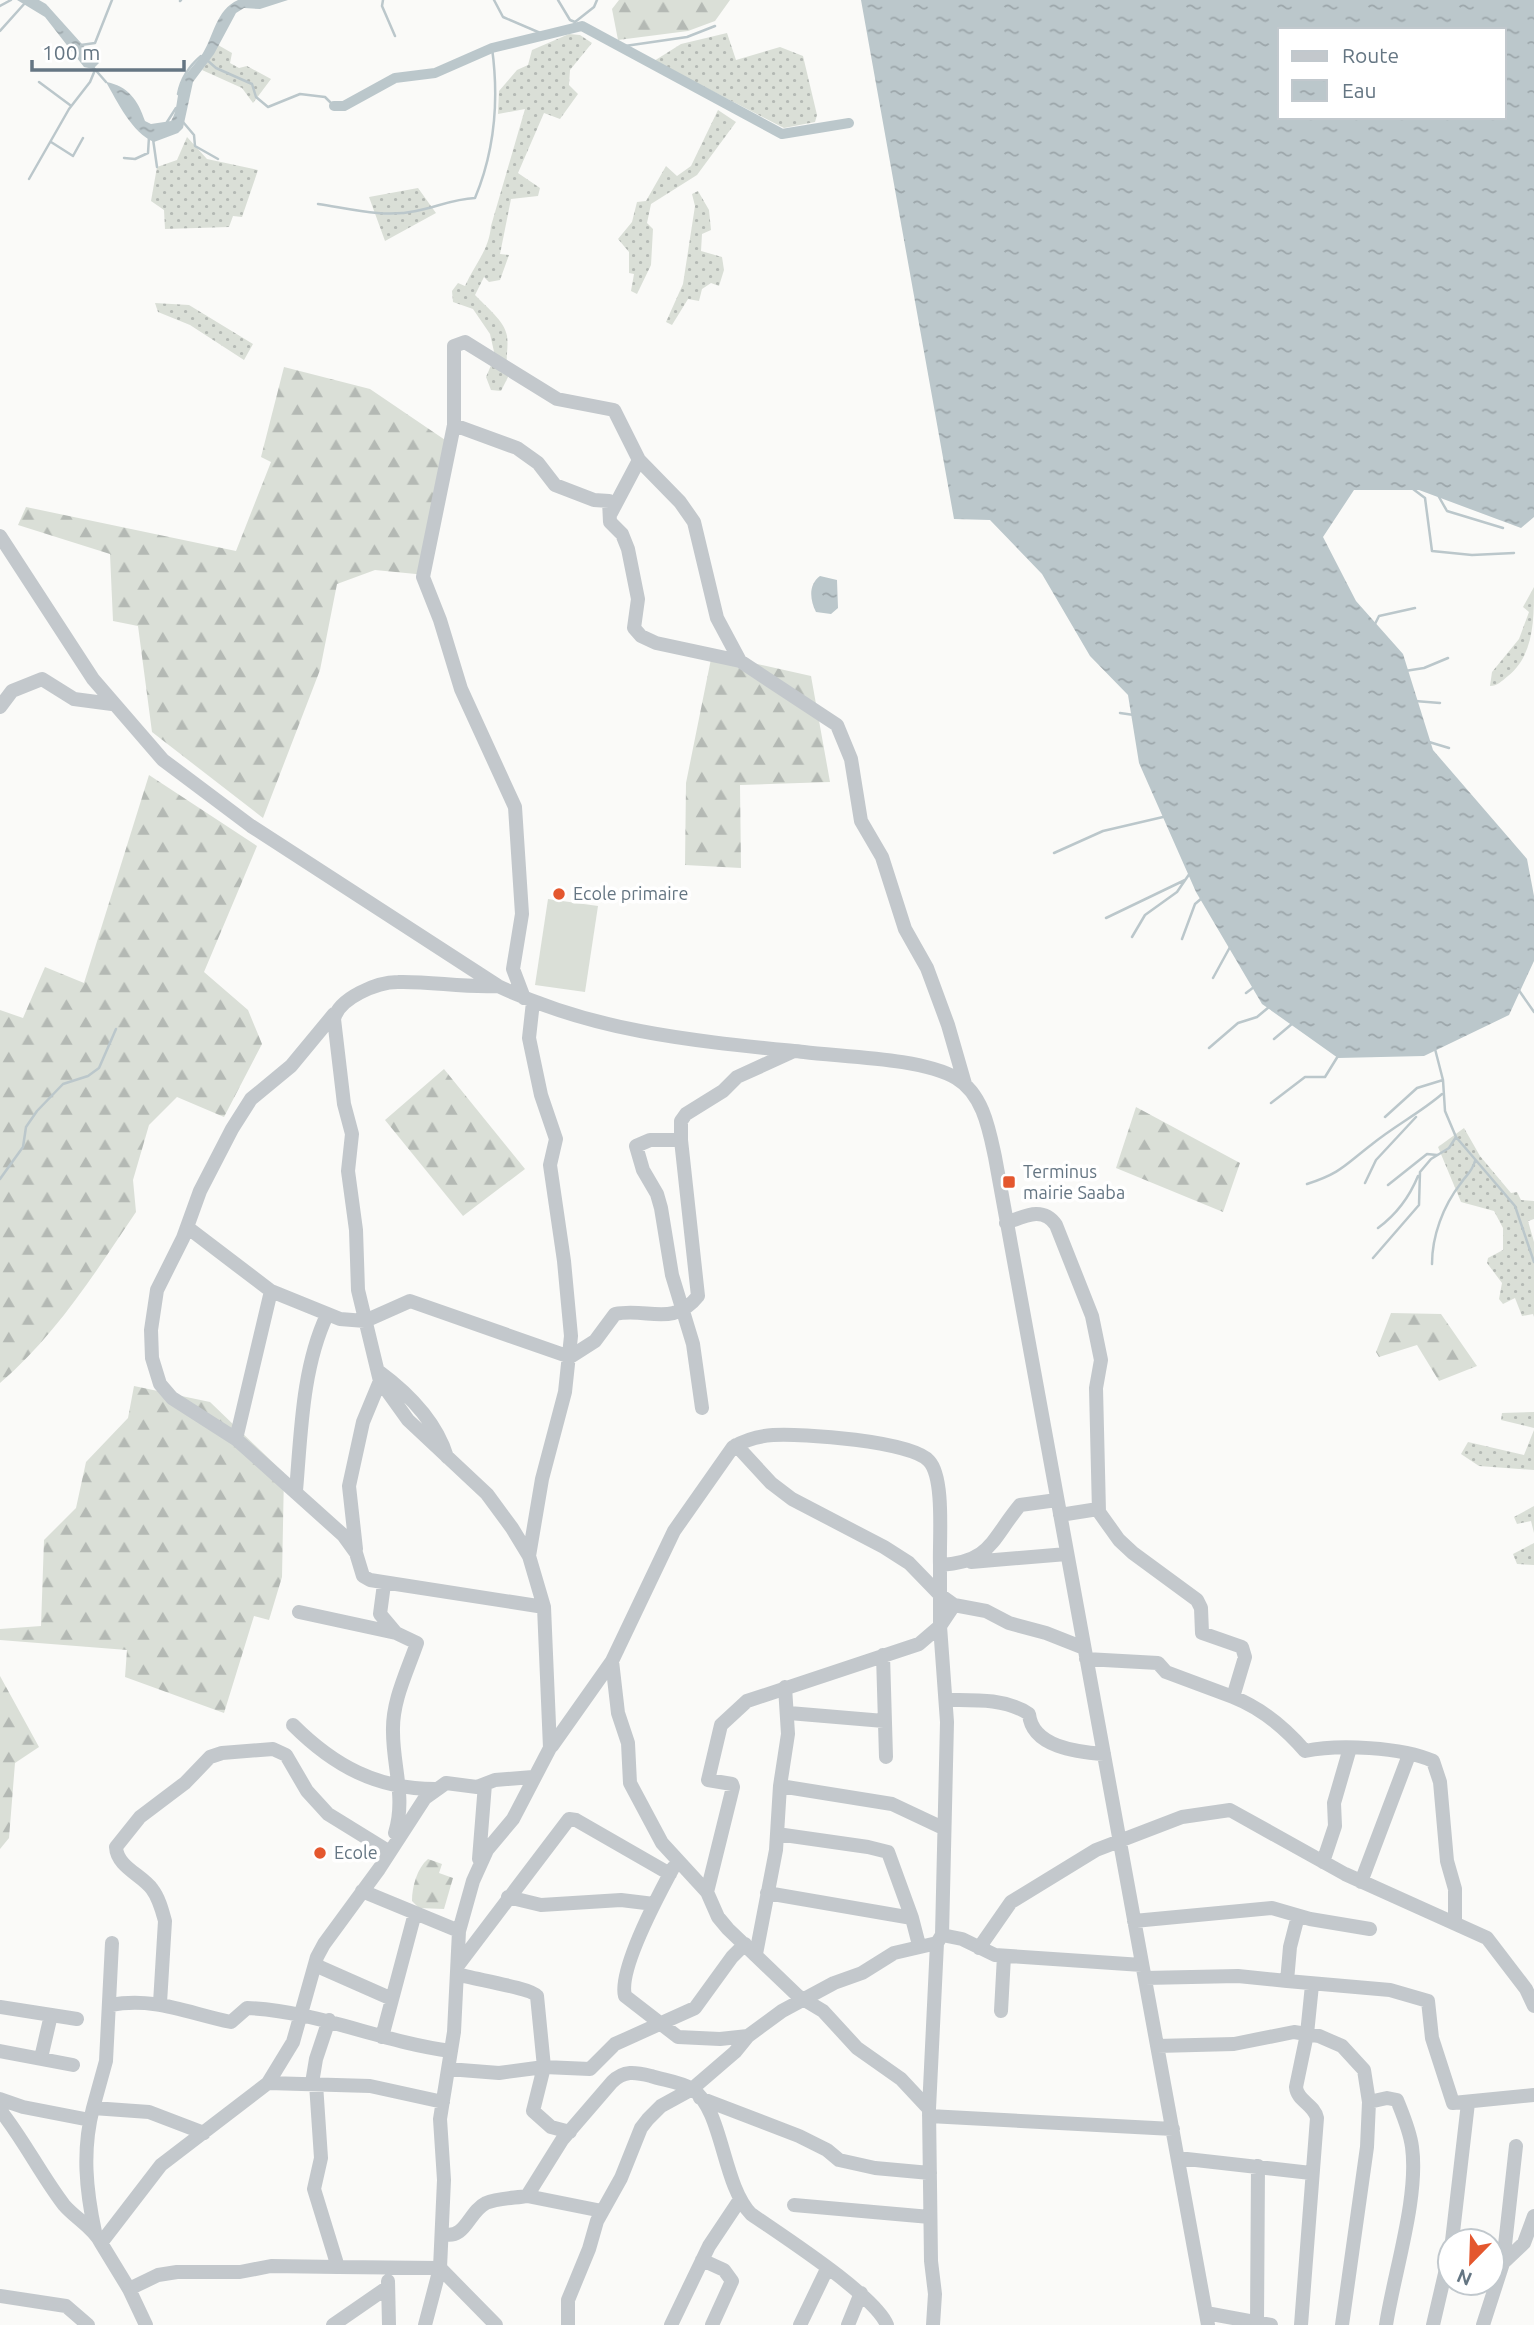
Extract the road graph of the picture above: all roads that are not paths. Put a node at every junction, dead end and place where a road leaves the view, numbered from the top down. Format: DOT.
graph roads {
  1 [pos="454,425"];
  2 [pos="639,460"];
  3 [pos="649,474"];
  4 [pos="632,477"];
  5 [pos="613,504"];
  6 [pos="0,536"];
  7 [pos="740,661"];
  8 [pos="112,704"];
  9 [pos="0,707"];
  10 [pos="498,986"];
  11 [pos="529,1000"];
  12 [pos="336,1012"];
  13 [pos="793,1051"];
  14 [pos="965,1084"];
  15 [pos="681,1140"];
  16 [pos="1006,1223"];
  17 [pos="187,1227"];
  18 [pos="271,1291"];
  19 [pos="685,1311"];
  20 [pos="327,1315"];
  21 [pos="366,1321"];
  22 [pos="570,1357"];
  23 [pos="379,1376"];
  24 [pos="702,1408"];
  25 [pos="236,1439"];
  26 [pos="736,1445"];
  27 [pos="296,1491"];
  28 [pos="1058,1508"];
  29 [pos="1098,1509"];
  30 [pos="356,1553"];
  31 [pos="1067,1554"];
  32 [pos="528,1556"];
  33 [pos="970,1562"];
  34 [pos="940,1565"];
  35 [pos="384,1584"];
  36 [pos="940,1595"];
  37 [pos="954,1605"];
  38 [pos="544,1607"];
  39 [pos="299,1612"];
  40 [pos="940,1626"];
  41 [pos="396,1633"];
  42 [pos="1085,1654"];
  43 [pos="883,1655"];
  44 [pos="612,1661"];
  45 [pos="785,1687"];
  46 [pos="1233,1697"];
  47 [pos="946,1700"];
  48 [pos="789,1713"];
  49 [pos="884,1721"];
  50 [pos="293,1725"];
  51 [pos="550,1748"];
  52 [pos="1350,1748"];
  53 [pos="1104,1754"];
  54 [pos="1409,1755"];
  55 [pos="886,1757"];
  56 [pos="534,1777"];
  57 [pos="485,1784"];
  58 [pos="780,1786"];
  59 [pos="400,1788"];
  60 [pos="435,1789"];
  61 [pos="943,1828"];
  62 [pos="777,1834"];
  63 [pos="1120,1843"];
  64 [pos="390,1848"];
  65 [pos="677,1860"];
  66 [pos="1323,1862"];
  67 [pos="478,1867"];
  68 [pos="670,1874"];
  69 [pos="1362,1882"];
  70 [pos="362,1891"];
  71 [pos="707,1892"];
  72 [pos="767,1893"];
  73 [pos="508,1897"];
  74 [pos="654,1904"];
  75 [pos="415,1913"];
  76 [pos="1298,1916"];
  77 [pos="912,1918"];
  78 [pos="1134,1921"];
  79 [pos="1455,1923"];
  80 [pos="1370,1928"];
  81 [pos="459,1931"];
  82 [pos="939,1939"];
  83 [pos="112,1943"];
  84 [pos="919,1945"];
  85 [pos="979,1948"];
  86 [pos="751,1949"];
  87 [pos="1004,1956"];
  88 [pos="315,1965"];
  89 [pos="458,1970"];
  90 [pos="1144,1971"];
  91 [pos="1287,1981"];
  92 [pos="1312,1984"];
  93 [pos="392,1998"];
  94 [pos="806,2000"];
  95 [pos="160,2003"];
  96 [pos="110,2005"];
  97 [pos="1534,2006"];
  98 [pos="0,2007"];
  99 [pos="1001,2011"];
  100 [pos="303,2013"];
  101 [pos="51,2015"];
  102 [pos="77,2019"];
  103 [pos="329,2020"];
  104 [pos="662,2025"];
  105 [pos="1307,2034"];
  106 [pos="748,2036"];
  107 [pos="382,2037"];
  108 [pos="1157,2046"];
  109 [pos="0,2051"];
  110 [pos="451,2051"];
  111 [pos="41,2059"];
  112 [pos="73,2065"];
  113 [pos="544,2067"];
  114 [pos="448,2069"];
  115 [pos="268,2083"];
  116 [pos="314,2083"];
  117 [pos="696,2093"];
  118 [pos="1534,2095"];
  119 [pos="443,2102"];
  120 [pos="1369,2102"];
  121 [pos="1468,2103"];
  122 [pos="0,2108"];
  123 [pos="929,2113"];
  124 [pos="91,2114"];
  125 [pos="1173,2129"];
  126 [pos="570,2132"];
  127 [pos="204,2133"];
  128 [pos="1516,2146"];
  129 [pos="1178,2158"];
  130 [pos="1258,2166"];
  131 [pos="930,2173"];
  132 [pos="1311,2174"];
  133 [pos="527,2196"];
  134 [pos="739,2201"];
  135 [pos="794,2205"];
  136 [pos="602,2211"];
  137 [pos="1534,2216"];
  138 [pos="930,2217"];
  139 [pos="1454,2227"];
  140 [pos="443,2234"];
  141 [pos="1506,2236"];
  142 [pos="98,2238"];
  143 [pos="702,2260"];
  144 [pos="1506,2260"];
  145 [pos="338,2267"];
  146 [pos="440,2268"];
  147 [pos="389,2269"];
  148 [pos="827,2269"];
  149 [pos="388,2287"];
  150 [pos="129,2288"];
  151 [pos="861,2292"];
  152 [pos="0,2296"];
  153 [pos="1440,2297"];
  154 [pos="1492,2297"];
  155 [pos="1207,2319"];
  156 [pos="571,2323"];
  157 [pos="1264,2324"];
  158 [pos="88,2325"];
  159 [pos="146,2325"];
  160 [pos="333,2325"];
  161 [pos="389,2325"];
  162 [pos="425,2325"];
  163 [pos="496,2325"];
  164 [pos="671,2325"];
  165 [pos="712,2325"];
  166 [pos="800,2325"];
  167 [pos="848,2325"];
  168 [pos="887,2325"];
  169 [pos="933,2325"];
  170 [pos="1301,2325"];
  171 [pos="1342,2325"];
  172 [pos="1385,2325"];
  173 [pos="1433,2325"];
  174 [pos="1483,2325"];
  1 -- 2 [label="street"];
  1 -- 5 [label="street"];
  1 -- 11 [label="street"];
  2 -- 3 [label="street"];
  2 -- 4 [label="street"];
  3 -- 4 [label="street"];
  3 -- 7 [label="street"];
  4 -- 5 [label="street"];
  5 -- 7 [label="street"];
  6 -- 8 [label="street"];
  7 -- 14 [label="street"];
  8 -- 9 [label="street"];
  8 -- 10 [label="street"];
  10 -- 11 [label="street"];
  10 -- 12 [label="street"];
  11 -- 13 [label="street"];
  11 -- 22 [label="street"];
  12 -- 17 [label="street"];
  12 -- 21 [label="street"];
  13 -- 14 [label="street"];
  13 -- 15 [label="street"];
  14 -- 16 [label="street"];
  15 -- 19 [label="street"];
  15 -- 19 [label="street"];
  16 -- 28 [label="street"];
  16 -- 29 [label="street"];
  17 -- 18 [label="street"];
  17 -- 25 [label="street"];
  18 -- 20 [label="street"];
  18 -- 25 [label="street"];
  19 -- 22 [label="street"];
  19 -- 24 [label="street"];
  20 -- 21 [label="street"];
  20 -- 27 [label="street"];
  21 -- 22 [label="street"];
  21 -- 23 [label="street"];
  22 -- 32 [label="street"];
  23 -- 30 [label="street"];
  23 -- 32 [label="street"];
  25 -- 27 [label="street"];
  26 -- 34 [label="street"];
  26 -- 36 [label="street"];
  26 -- 44 [label="street"];
  27 -- 30 [label="street"];
  28 -- 29 [label="street"];
  28 -- 31 [label="street"];
  28 -- 33 [label="street"];
  29 -- 46 [label="street"];
  30 -- 35 [label="street"];
  31 -- 33 [label="street"];
  31 -- 42 [label="street"];
  32 -- 38 [label="street"];
  33 -- 34 [label="street"];
  34 -- 36 [label="street"];
  35 -- 38 [label="street"];
  35 -- 41 [label="street"];
  36 -- 37 [label="street"];
  36 -- 40 [label="street"];
  37 -- 40 [label="street"];
  37 -- 42 [label="street"];
  38 -- 51 [label="street"];
  39 -- 41 [label="street"];
  40 -- 43 [label="street"];
  40 -- 47 [label="street"];
  41 -- 59 [label="street"];
  42 -- 46 [label="street"];
  42 -- 53 [label="street"];
  43 -- 45 [label="street"];
  43 -- 49 [label="street"];
  44 -- 51 [label="street"];
  44 -- 65 [label="street"];
  45 -- 48 [label="street"];
  45 -- 71 [label="street"];
  46 -- 52 [label="street"];
  47 -- 53 [label="street"];
  47 -- 61 [label="street"];
  48 -- 49 [label="street"];
  48 -- 58 [label="street"];
  49 -- 55 [label="street"];
  50 -- 59 [label="street"];
  51 -- 56 [label="street"];
  52 -- 54 [label="street"];
  52 -- 66 [label="street"];
  53 -- 63 [label="street"];
  54 -- 69 [label="street"];
  54 -- 79 [label="street"];
  56 -- 57 [label="street"];
  56 -- 67 [label="street"];
  57 -- 60 [label="street"];
  57 -- 67 [label="street"];
  58 -- 61 [label="street"];
  58 -- 62 [label="street"];
  59 -- 60 [label="street"];
  59 -- 64 [label="street"];
  60 -- 64 [label="street"];
  61 -- 82 [label="street"];
  62 -- 72 [label="street"];
  62 -- 77 [label="street"];
  63 -- 66 [label="street"];
  63 -- 78 [label="street"];
  63 -- 85 [label="street"];
  64 -- 70 [label="street"];
  64 -- 95 [label="street"];
  65 -- 68 [label="street"];
  65 -- 71 [label="street"];
  66 -- 69 [label="street"];
  67 -- 81 [label="street"];
  68 -- 73 [label="street"];
  68 -- 74 [label="street"];
  69 -- 79 [label="street"];
  70 -- 75 [label="street"];
  70 -- 88 [label="street"];
  71 -- 86 [label="street"];
  72 -- 77 [label="street"];
  72 -- 86 [label="street"];
  73 -- 74 [label="street"];
  73 -- 89 [label="street"];
  74 -- 104 [label="street"];
  75 -- 81 [label="street"];
  75 -- 93 [label="street"];
  76 -- 78 [label="street"];
  76 -- 80 [label="street"];
  76 -- 91 [label="street"];
  77 -- 84 [label="street"];
  78 -- 90 [label="street"];
  79 -- 97 [label="street"];
  81 -- 89 [label="street"];
  82 -- 84 [label="street"];
  82 -- 85 [label="street"];
  82 -- 123 [label="street"];
  83 -- 96 [label="street"];
  84 -- 94 [label="street"];
  85 -- 87 [label="street"];
  86 -- 94 [label="street"];
  86 -- 104 [label="street"];
  87 -- 90 [label="street"];
  87 -- 99 [label="street"];
  88 -- 93 [label="street"];
  88 -- 100 [label="street"];
  89 -- 110 [label="street"];
  89 -- 113 [label="street"];
  90 -- 91 [label="street"];
  90 -- 108 [label="street"];
  91 -- 92 [label="street"];
  92 -- 105 [label="street"];
  92 -- 121 [label="street"];
  93 -- 107 [label="street"];
  94 -- 106 [label="street"];
  94 -- 123 [label="street"];
  95 -- 96 [label="street"];
  95 -- 100 [label="street"];
  96 -- 124 [label="street"];
  98 -- 101 [label="street"];
  100 -- 103 [label="street"];
  100 -- 115 [label="street"];
  101 -- 102 [label="street"];
  101 -- 111 [label="street"];
  103 -- 107 [label="street"];
  103 -- 116 [label="street"];
  104 -- 106 [label="street"];
  104 -- 113 [label="street"];
  105 -- 108 [label="street"];
  105 -- 120 [label="street"];
  105 -- 132 [label="street"];
  106 -- 117 [label="street"];
  107 -- 110 [label="street"];
  108 -- 125 [label="street"];
  109 -- 111 [label="street"];
  110 -- 114 [label="street"];
  111 -- 112 [label="street"];
  113 -- 114 [label="street"];
  113 -- 126 [label="street"];
  114 -- 119 [label="street"];
  115 -- 116 [label="street"];
  115 -- 127 [label="street"];
  116 -- 119 [label="street"];
  116 -- 145 [label="street"];
  117 -- 126 [label="street"];
  117 -- 131 [label="street"];
  117 -- 134 [label="street"];
  117 -- 136 [label="street"];
  118 -- 121 [label="street"];
  119 -- 140 [label="street"];
  120 -- 171 [label="street"];
  120 -- 172 [label="street"];
  121 -- 139 [label="street"];
  122 -- 124 [label="street"];
  122 -- 142 [label="street"];
  123 -- 125 [label="street"];
  123 -- 131 [label="street"];
  124 -- 127 [label="street"];
  124 -- 142 [label="street"];
  125 -- 129 [label="street"];
  126 -- 133 [label="street"];
  127 -- 142 [label="street"];
  128 -- 141 [label="street"];
  129 -- 130 [label="street"];
  129 -- 155 [label="street"];
  130 -- 132 [label="street"];
  130 -- 157 [label="street"];
  131 -- 138 [label="street"];
  132 -- 170 [label="street"];
  133 -- 136 [label="street"];
  133 -- 140 [label="street"];
  134 -- 143 [label="street"];
  134 -- 148 [label="street"];
  135 -- 138 [label="street"];
  136 -- 156 [label="street"];
  137 -- 144 [label="street"];
  138 -- 169 [label="street"];
  140 -- 146 [label="street"];
  142 -- 150 [label="street"];
  143 -- 164 [label="street"];
  143 -- 165 [label="street"];
  145 -- 147 [label="street"];
  145 -- 150 [label="street"];
  146 -- 147 [label="street"];
  146 -- 162 [label="street"];
  146 -- 163 [label="street"];
  147 -- 149 [label="street"];
  148 -- 151 [label="street"];
  148 -- 166 [label="street"];
  149 -- 160 [label="street"];
  149 -- 161 [label="street"];
  150 -- 159 [label="street"];
  151 -- 167 [label="street"];
  151 -- 168 [label="street"];
  152 -- 158 [label="street"];
  153 -- 173 [label="street"];
  154 -- 174 [label="street"];
  155 -- 157 [label="street"];
}
